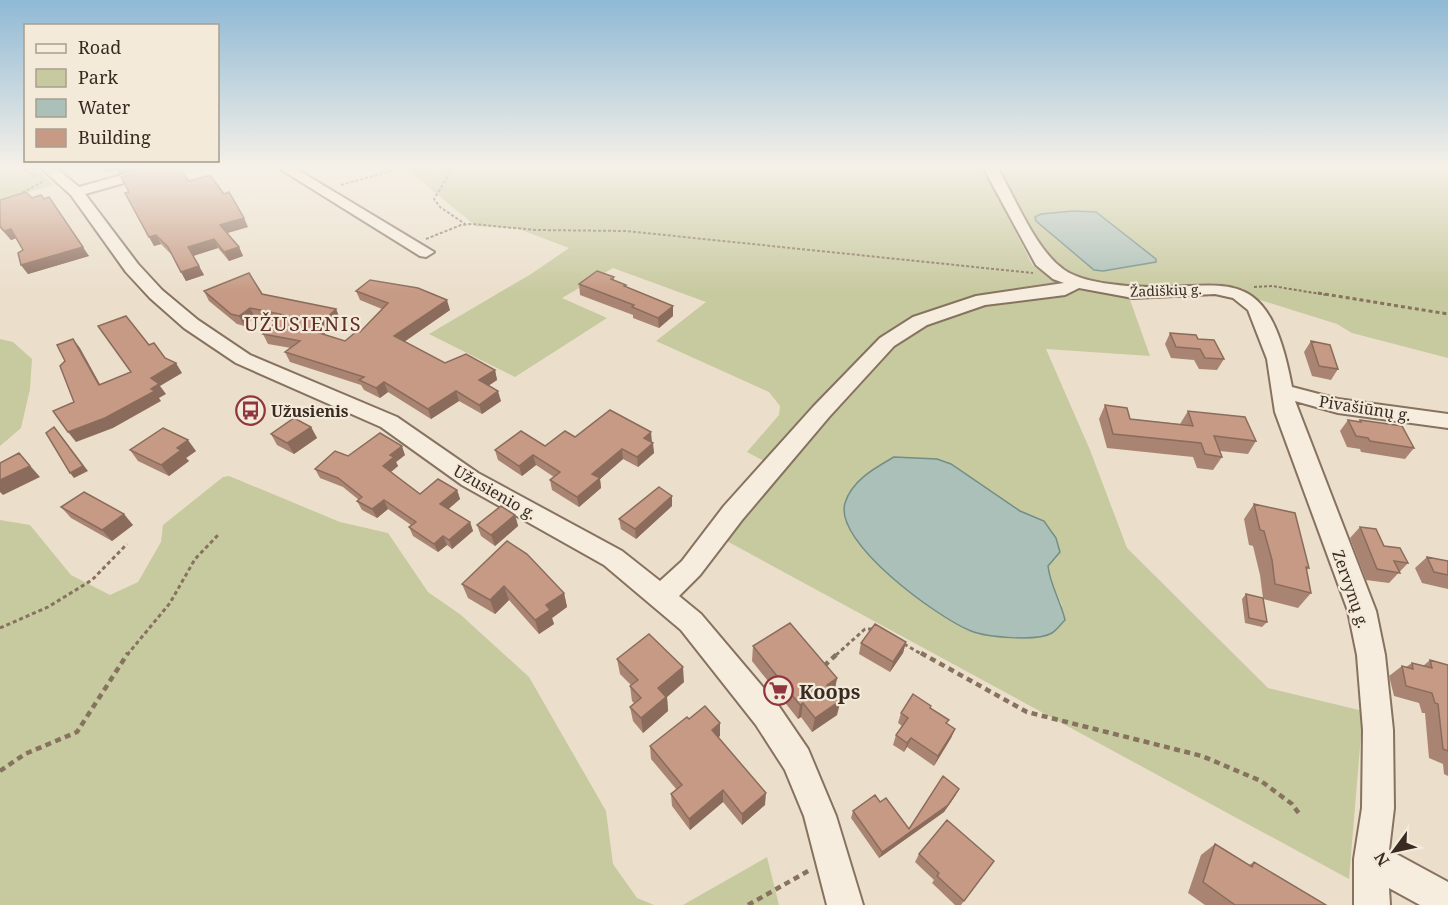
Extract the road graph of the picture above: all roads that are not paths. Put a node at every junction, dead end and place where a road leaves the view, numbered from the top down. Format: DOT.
graph roads {
  1 [pos="89,209"];
  2 [pos="352,209"];
  3 [pos="1014,209"];
  4 [pos="420,249"];
  5 [pos="1085,285"];
  6 [pos="1239,294"];
  7 [pos="1283,392"];
  8 [pos="1448,421"];
  9 [pos="661,596"];
  10 [pos="1371,859"];
  11 [pos="1448,901"];
  12 [pos="845,905"];
  13 [pos="1372,905"];
  1 -- 9 [label="street, Užusienio g."];
  2 -- 4 [label="street"];
  3 -- 5 [label="street"];
  5 -- 6 [label="street, Žadiškių g."];
  5 -- 9 [label="street"];
  6 -- 7 [label="street, Zervynų g."];
  7 -- 8 [label="street, Pivašiūnų g."];
  7 -- 10 [label="street, Zervynų g."];
  9 -- 12 [label="street, Užusienio g."];
  10 -- 11 [label="street"];
  10 -- 13 [label="street, Zervynų g."];
}
